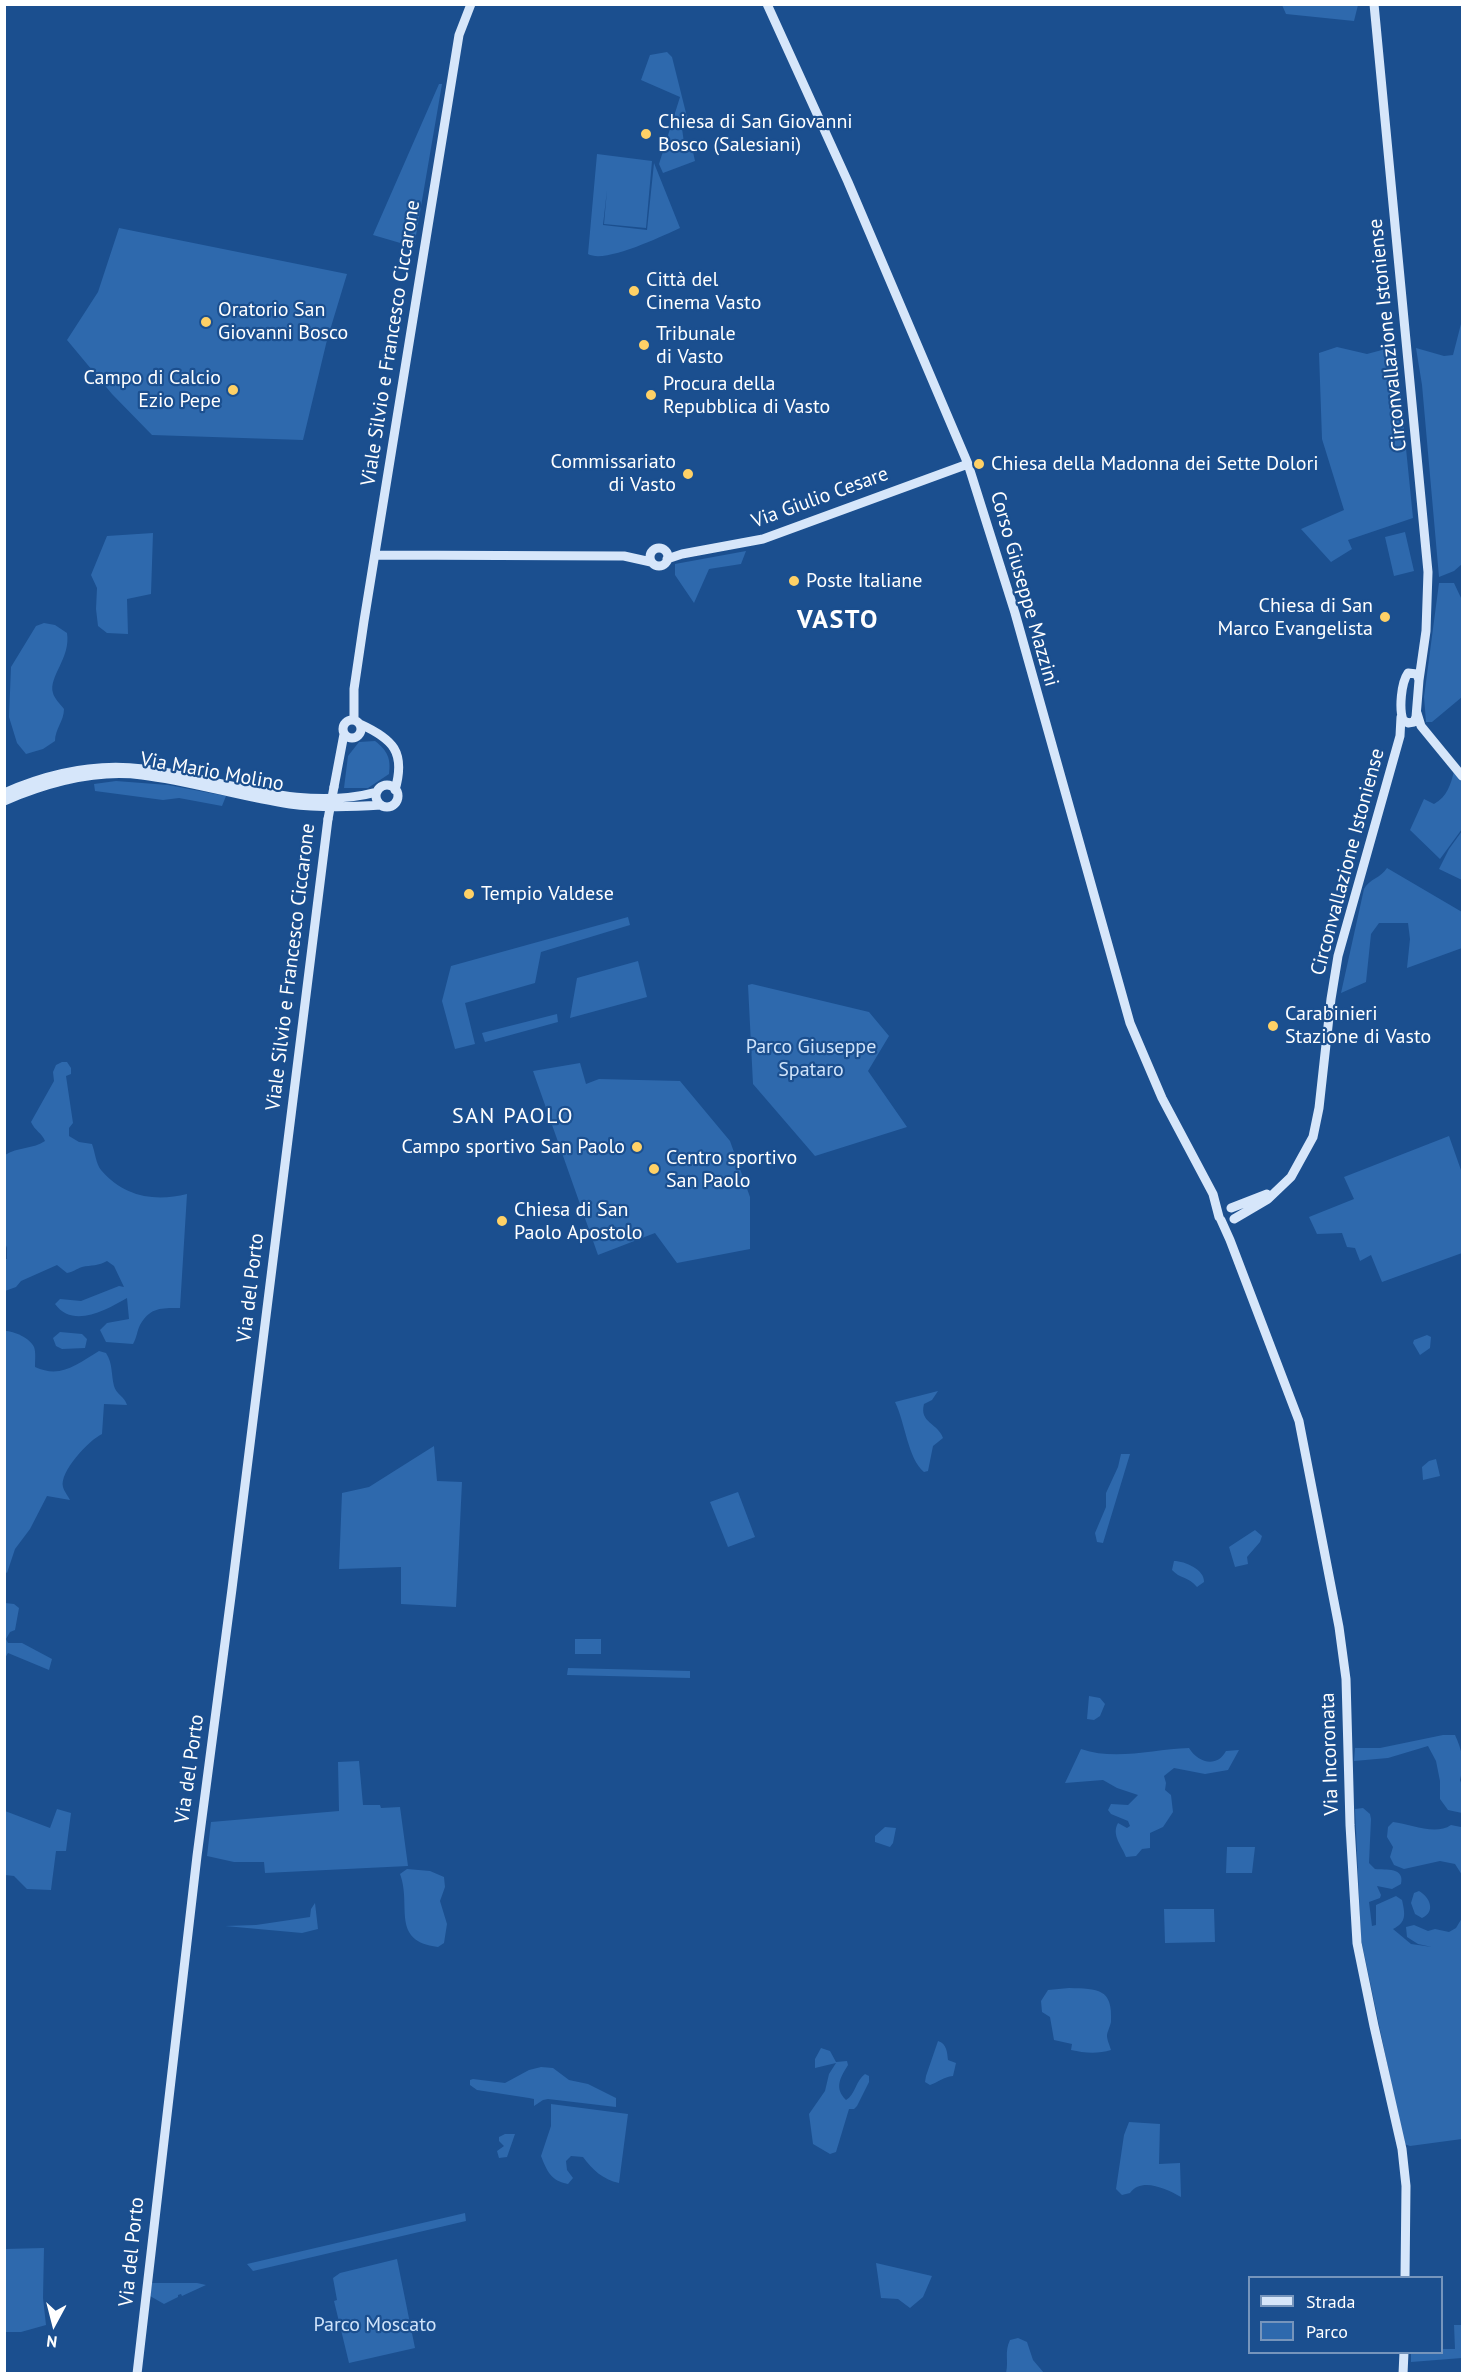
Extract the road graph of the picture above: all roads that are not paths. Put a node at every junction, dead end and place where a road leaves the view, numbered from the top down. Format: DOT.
graph roads {
  1 [pos="471,4"];
  2 [pos="767,4"];
  3 [pos="1374,4"];
  4 [pos="968,464"];
  5 [pos="652,551"];
  6 [pos="375,555"];
  7 [pos="632,556"];
  8 [pos="667,556"];
  9 [pos="651,562"];
  10 [pos="1420,662"];
  11 [pos="1411,673"];
  12 [pos="1419,680"];
  13 [pos="354,689"];
  14 [pos="1417,713"];
  15 [pos="1407,721"];
  16 [pos="357,722"];
  17 [pos="344,724"];
  18 [pos="1421,726"];
  19 [pos="344,734"];
  20 [pos="380,735"];
  21 [pos="355,738"];
  22 [pos="399,767"];
  23 [pos="337,768"];
  24 [pos="1462,776"];
  25 [pos="380,789"];
  26 [pos="395,789"];
  27 [pos="4,793"];
  28 [pos="4,801"];
  29 [pos="381,805"];
  30 [pos="283,1171"];
  31 [pos="1282,1186"];
  32 [pos="1213,1194"];
  33 [pos="1230,1208"];
  34 [pos="1220,1218"];
  35 [pos="1233,1220"];
  36 [pos="1230,1240"];
  37 [pos="1406,2276"];
  38 [pos="1404,2354"];
  39 [pos="137,2373"];
  40 [pos="1403,2373"];
  1 -- 6 [label="main road, Viale Silvio e Francesco Ciccarone"];
  2 -- 4 [label="main road, Corso Giuseppe Mazzini"];
  3 -- 10 [label="main road, Circonvallazione Istoniense"];
  4 -- 8 [label="main road, Via Giulio Cesare"];
  4 -- 32 [label="main road, Corso Giuseppe Mazzini"];
  5 -- 7 [label="main road, Via Giulio Cesare"];
  5 -- 8 [label="main road, Via Giulio Cesare"];
  5 -- 9 [label="main road"];
  6 -- 7 [label="main road, Via Giulio Cesare"];
  6 -- 13 [label="main road, Viale Silvio e Francesco Ciccarone"];
  7 -- 9 [label="main road, Via Giulio Cesare"];
  8 -- 9 [label="main road, Via Giulio Cesare"];
  10 -- 11 [label="main road"];
  10 -- 12 [label="main road, Circonvallazione Istoniense"];
  11 -- 12 [label="main road"];
  11 -- 15 [label="main road"];
  12 -- 14 [label="main road, Circonvallazione Istoniense"];
  13 -- 16 [label="main road, Viale Silvio e Francesco Ciccarone"];
  13 -- 17 [label="main road, Viale Silvio e Francesco Ciccarone"];
  14 -- 15 [label="main road, Circonvallazione Istoniense"];
  14 -- 18 [label="main road"];
  15 -- 18 [label="main road"];
  15 -- 31 [label="main road, Circonvallazione Istoniense"];
  16 -- 17 [label="main road"];
  16 -- 20 [label="main road"];
  16 -- 21 [label="main road, Viale Silvio e Francesco Ciccarone"];
  17 -- 19 [label="main road, Viale Silvio e Francesco Ciccarone"];
  18 -- 24 [label="main road"];
  19 -- 21 [label="main road"];
  19 -- 23 [label="main road, Viale Silvio e Francesco Ciccarone"];
  20 -- 21 [label="main road"];
  20 -- 22 [label="main road"];
  21 -- 23 [label="main road, Viale Silvio e Francesco Ciccarone"];
  22 -- 25 [label="main road"];
  22 -- 26 [label="main road"];
  23 -- 30 [label="main road, Viale Silvio e Francesco Ciccarone, bridge"];
  25 -- 26 [label="main road"];
  25 -- 27 [label="main road, Via Mario Molino"];
  25 -- 29 [label="main road"];
  26 -- 29 [label="main road"];
  28 -- 29 [label="main road, Via Mario Molino"];
  30 -- 39 [label="main road, Via del Porto"];
  31 -- 33 [label="main road, Circonvallazione Istoniense"];
  31 -- 35 [label="main road, Circonvallazione Istoniense"];
  32 -- 33 [label="main road, Corso Giuseppe Mazzini"];
  32 -- 34 [label="main road, Corso Giuseppe Mazzini"];
  33 -- 34 [label="main road"];
  33 -- 35 [label="main road"];
  34 -- 35 [label="main road"];
  34 -- 36 [label="main road, Via Incoronata"];
  35 -- 36 [label="main road, Via Incoronata"];
  36 -- 37 [label="main road, Via Incoronata"];
  38 -- 40 [label="main road"];
}
